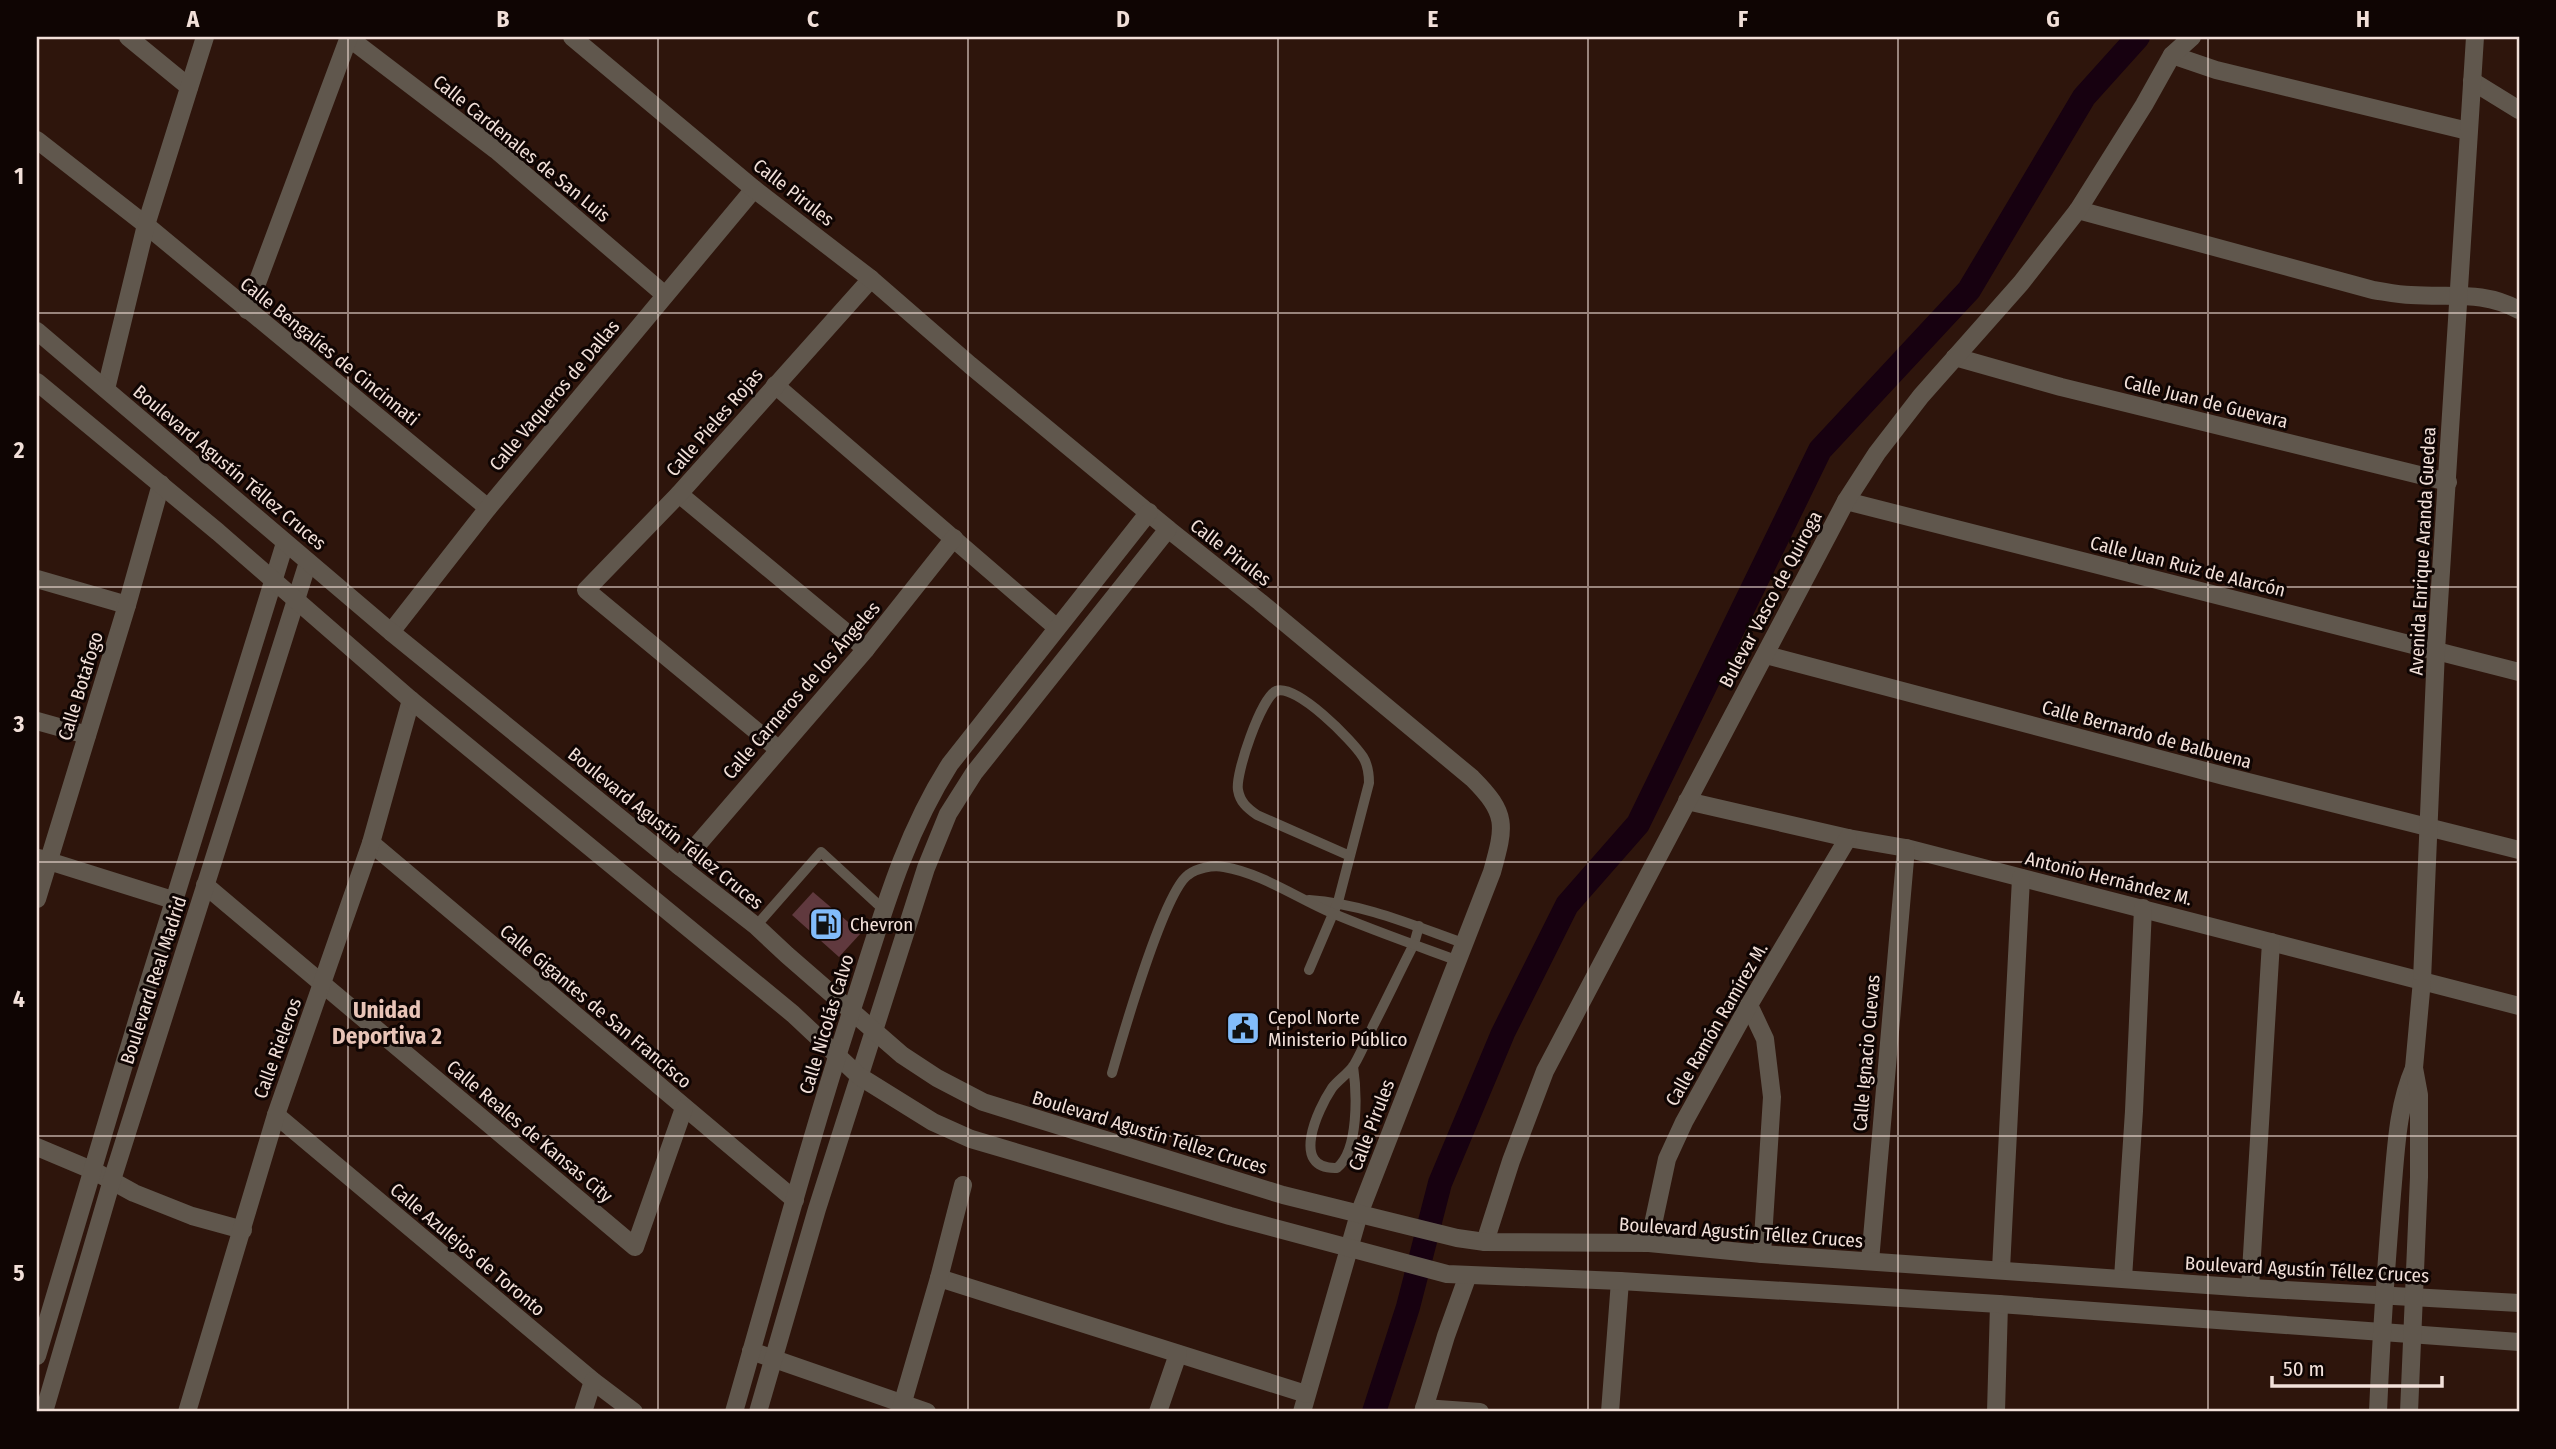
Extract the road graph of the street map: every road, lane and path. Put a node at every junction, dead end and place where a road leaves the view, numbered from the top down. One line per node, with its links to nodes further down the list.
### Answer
1 (128, 37): 9 (street)
2 (205, 37): 9 (street)
3 (349, 37): 17 (street, Calle Cardenales de San Luis); 19 (street)
4 (572, 37): 13 (street, Calle Pirules)
5 (2192, 37): 7 (street, Bulevar Vasco de Quiroga)
6 (2475, 37): 8 (street, Avenida Enrique Aranda Guedea)
7 (2172, 55): 11 (street); 14 (street, Bulevar Vasco de Quiroga)
8 (2472, 81): 10 (street); 11 (street, Avenida Enrique Aranda Guedea)
9 (189, 87): 15 (street)
10 (2519, 110)
11 (2468, 131): 18 (street, Avenida Enrique Aranda Guedea)
12 (37, 140): 15 (street, Calle Bengalíes de Cincinnati)
13 (754, 189): 16 (street, Calle Pirules); 17 (street, Calle Vaqueros de Dallas)
14 (2078, 210): 18 (street); 22 (street, Bulevar Vasco de Quiroga)
15 (146, 225): 19 (street, Calle Bengalíes de Cincinnati); 25 (street)
16 (871, 279): 24 (street, Calle Pieles Rojas); 31 (street, Calle Pirules)
17 (665, 295): 30 (street, Calle Vaqueros de Dallas)
18 (2458, 297): 20 (street); 26 (street, Avenida Enrique Aranda Guedea)
19 (247, 310): 30 (street, Calle Bengalíes de Cincinnati)
20 (2519, 310)
21 (37, 331): 25 (street, Boulevard Agustín Téllez Cruces)
22 (1955, 357): 26 (street, Calle Juan de Guevara); 29 (street, Bulevar Vasco de Quiroga)
23 (37, 382): 27 (street)
24 (775, 385): 28 (street, Calle Pieles Rojas); 33 (street)
25 (106, 389): 34 (street, Boulevard Agustín Téllez Cruces)
26 (2448, 482): 43 (street, Avenida Enrique Aranda Guedea)
27 (161, 484): 37 (street); 39 (street, Calle Botafogo)
28 (679, 494): 42 (street); 49 (street, Calle Pieles Rojas)
29 (1846, 501): 43 (street, Calle Juan Ruiz de Alarcón); 44 (street, Bulevar Vasco de Quiroga)
30 (488, 508): 41 (street, Calle Vaqueros de Dallas)
31 (1149, 512): 32 (street, Calle Pirules); 40 (street, Calle Nicolás Calvo)
32 (1168, 529): 71 (street, Calle Pirules); 80 (street)
33 (954, 538): 40 (street); 42 (street, Calle Carneros de los Ángeles)
34 (285, 543): 35 (street, Boulevard Agustín Téllez Cruces); 37 (street, Boulevard Real Madrid)
35 (308, 562): 38 (street, Boulevard Real Madrid); 41 (street, Boulevard Agustín Téllez Cruces)
36 (37, 579): 39 (street)
37 (273, 579): 38 (street); 63 (street, Boulevard Real Madrid)
38 (297, 600): 46 (street); 60 (street, Boulevard Real Madrid)
39 (127, 605): 48 (street, Calle Botafogo)
40 (1056, 627): 66 (street, Calle Nicolás Calvo)
41 (391, 632): 58 (street, Boulevard Agustín Téllez Cruces)
42 (866, 649): 49 (street, Calle Carneros de los Ángeles)
43 (2436, 650): 45 (street, Calle Juan Ruiz de Alarcón); 51 (street, Avenida Enrique Aranda Guedea)
44 (1766, 655): 50 (street, Bulevar Vasco de Quiroga); 51 (street, Calle Bernardo de Balbuena)
45 (2519, 672)
46 (411, 699): 53 (street, Calle Rieleros); 81 (street)
47 (37, 721): 48 (street)
48 (87, 735): 57 (street, Calle Botafogo)
49 (778, 749): 58 (street, Calle Carneros de los Ángeles)
50 (1687, 801): 52 (street, Antonio Hernández M.); 95 (street, Bulevar Vasco de Quiroga)
51 (2431, 826): 55 (street, Calle Bernardo de Balbuena); 75 (street, Avenida Enrique Aranda Guedea)
52 (1848, 838): 54 (street, Antonio Hernández M.); 77 (street, Calle Ramón Ramírez M.)
53 (371, 843): 76 (street, Calle Rieleros); 86 (street, Calle Gigantes de San Francisco)
54 (1906, 848): 59 (street, Antonio Hernández M.); 99 (street, Calle Ignacio Cuevas)
55 (2519, 850)
56 (1350, 856): 56 (lane); 64 (lane)
57 (42, 859): 61 (street, Calle Botafogo); 63 (street)
58 (679, 866): 68 (street, Boulevard Agustín Téllez Cruces)
59 (2021, 878): 65 (street, Antonio Hernández M.); 100 (street)
60 (205, 885): 76 (street, Calle Reales de Kansas City); 90 (street, Boulevard Real Madrid)
61 (37, 898)
62 (1303, 899): 64 (lane); 67 (lane); 84 (lane)
63 (176, 901): 89 (street, Boulevard Real Madrid)
64 (1338, 902): 67 (lane); 69 (lane)
65 (2143, 908): 70 (street, Antonio Hernández M.); 103 (street)
66 (884, 910): 68 (lane); 79 (street, Calle Nicolás Calvo)
67 (1334, 914): 72 (lane); 74 (lane)
68 (756, 926): 79 (street, Boulevard Agustín Téllez Cruces)
69 (1419, 926): 71 (lane); 72 (lane)
70 (2271, 942): 75 (street, Antonio Hernández M.); 105 (street)
71 (1463, 943): 73 (street, Calle Pirules)
72 (1414, 944): 73 (lane); 82 (lane)
73 (1456, 960): 93 (street, Calle Pirules)
74 (1309, 970)
75 (2422, 980): 78 (street, Antonio Hernández M.); 83 (street, Avenida Enrique Aranda Guedea)
76 (323, 984): 86 (street, Calle Reales de Kansas City); 87 (street, Calle Rieleros)
77 (1749, 1005): 96 (street, Calle Ramón Ramírez M.); 98 (street)
78 (2519, 1006)
79 (851, 1012): 80 (street, Boulevard Agustín Téllez Cruces); 81 (street, Calle Nicolás Calvo)
80 (874, 1031): 85 (street); 93 (street, Boulevard Agustín Téllez Cruces)
81 (837, 1056): 85 (street); 92 (street, Calle Nicolás Calvo)
82 (1353, 1066): 82 (lane)
83 (2414, 1068): 106 (street, Avenida Enrique Aranda Guedea); 107 (street, Avenida Enrique Aranda Guedea)
84 (1112, 1073)
85 (859, 1076): 97 (street); 116 (street)
86 (684, 1108): 92 (street, Calle Gigantes de San Francisco)
87 (276, 1115): 94 (street, Calle Rieleros); 117 (street, Calle Azulejos de Toronto)
88 (37, 1147): 89 (street)
89 (94, 1171): 90 (street); 115 (street, Boulevard Real Madrid)
90 (112, 1181): 94 (street); 121 (street, Boulevard Real Madrid)
91 (963, 1185): 102 (street)
92 (794, 1200): 113 (street, Calle Nicolás Calvo)
93 (1359, 1214): 95 (street, Boulevard Agustín Téllez Cruces); 97 (street, Calle Pirules)
94 (243, 1230): 122 (street, Calle Rieleros)
95 (1485, 1242): 96 (street, Boulevard Agustín Téllez Cruces)
96 (1649, 1243): 98 (street, Boulevard Agustín Téllez Cruces)
97 (1349, 1248): 101 (street); 118 (street, Calle Pirules)
98 (1762, 1254): 99 (street, Boulevard Agustín Téllez Cruces)
99 (1870, 1261): 100 (street, Boulevard Agustín Téllez Cruces)
100 (2001, 1269): 103 (street, Boulevard Agustín Téllez Cruces)
101 (1468, 1275): 104 (street); 120 (street)
102 (939, 1278): 114 (street); 119 (street)
103 (2123, 1278): 105 (street, Boulevard Agustín Téllez Cruces)
104 (1620, 1281): 109 (street); 131 (street)
105 (2250, 1288): 106 (street, Boulevard Agustín Téllez Cruces)
106 (2383, 1295): 107 (street, Boulevard Agustín Téllez Cruces); 110 (street, Avenida Enrique Aranda Guedea)
107 (2414, 1296): 108 (street, Boulevard Agustín Téllez Cruces); 111 (street, Avenida Enrique Aranda Guedea)
108 (2519, 1303)
109 (1998, 1304): 110 (street); 132 (street)
110 (2381, 1333): 111 (street); 133 (street, Avenida Enrique Aranda Guedea)
111 (2412, 1336): 112 (street); 134 (street, Avenida Enrique Aranda Guedea)
112 (2519, 1342)
113 (751, 1351): 116 (street); 125 (street, Calle Nicolás Calvo)
114 (1178, 1353): 118 (street); 128 (street)
115 (37, 1356)
116 (774, 1360): 119 (street); 126 (street)
117 (593, 1381): 123 (street); 124 (street, Calle Azulejos de Toronto)
118 (1306, 1394): 129 (street, Calle Pirules)
119 (901, 1408): 127 (street)
120 (1424, 1410): 130 (street)
121 (44, 1412)
122 (187, 1412)
123 (583, 1412)
124 (634, 1412)
125 (734, 1412)
126 (758, 1412)
127 (927, 1412)
128 (1158, 1412)
129 (1302, 1412)
130 (1480, 1412)
131 (1611, 1412)
132 (1996, 1412)
133 (2378, 1412)
134 (2409, 1412)

